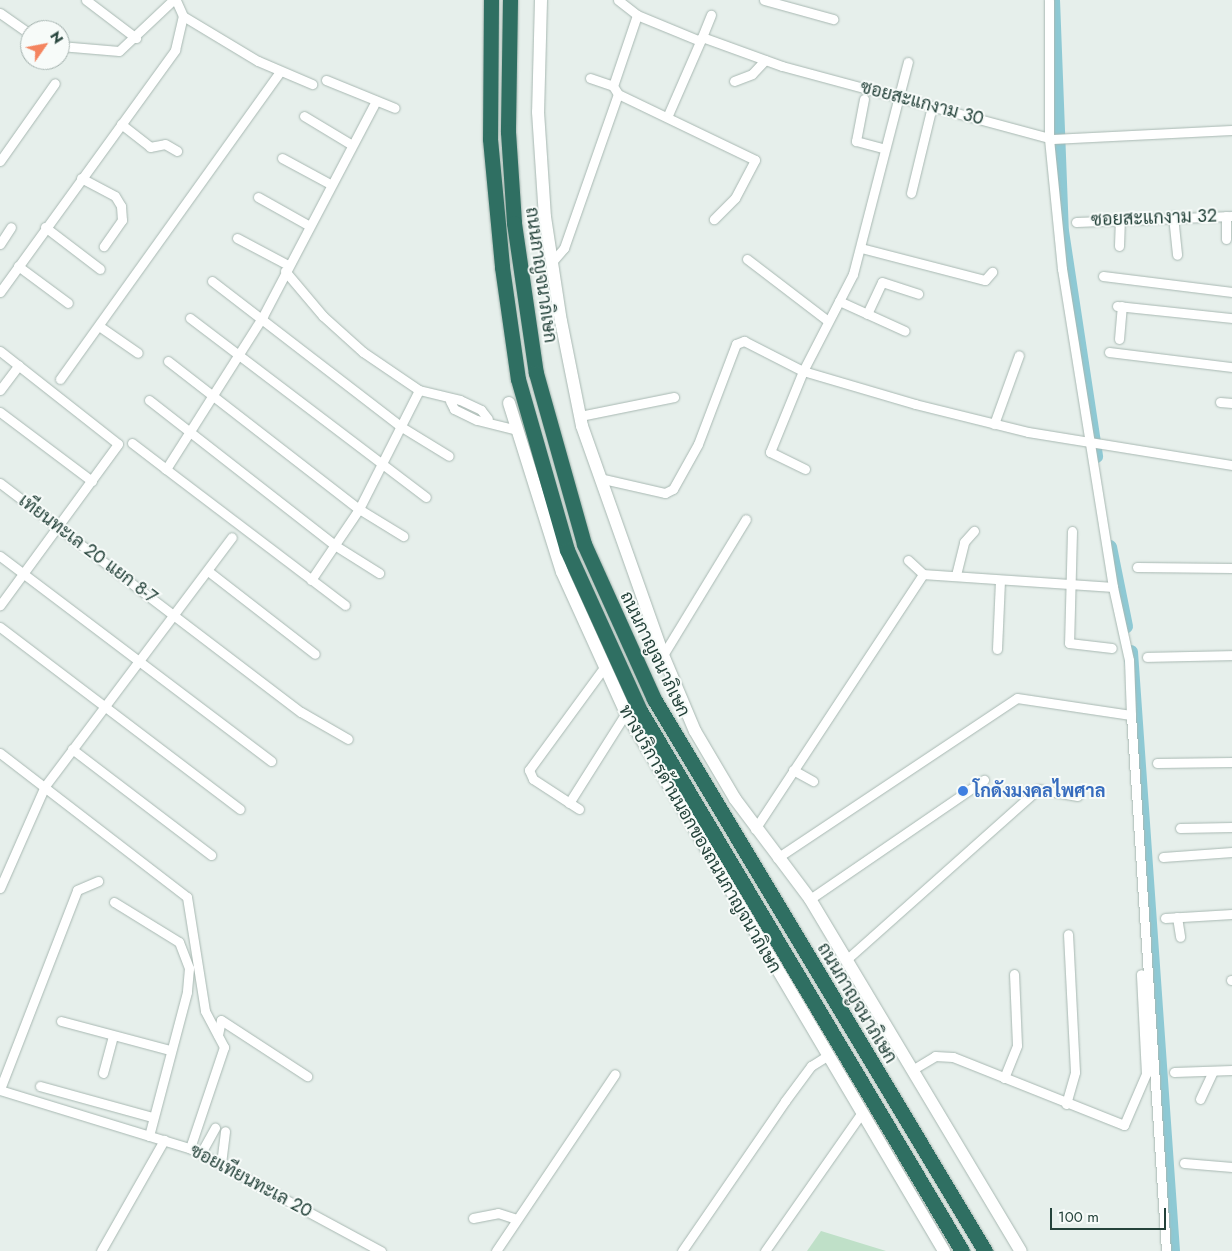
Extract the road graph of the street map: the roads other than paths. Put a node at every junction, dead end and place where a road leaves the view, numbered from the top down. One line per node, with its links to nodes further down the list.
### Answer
1 (86, 0): 16 (street)
2 (175, 0): 13 (street); 16 (street)
3 (491, 0): 227 (highway, ถนนกาญจนาภิเษก)
4 (510, 0): 18 (highway, ถนนกาญจนาภิเษก)
5 (514, 0): 18 (highway)
6 (541, 0): 65 (main road)
7 (618, 0): 11 (street, ซอยสะแกงาม 30)
8 (764, 0): 14 (street)
9 (1049, 0): 39 (street)
10 (0, 13): 15 (street)
11 (637, 15): 17 (street, ซอยสะแกงาม 30); 28 (street)
12 (711, 15): 17 (street)
13 (183, 16): 22 (street); 37 (street)
14 (833, 19)
15 (20, 27)
16 (136, 38): 19 (street)
17 (701, 39): 20 (street, ซอยสะแกงาม 30); 35 (street)
18 (508, 41): 228 (highway, ถนนกาญจนาภิเษก)
19 (70, 47)
20 (765, 60): 25 (street); 30 (street, ซอยสะแกงาม 30)
21 (908, 62): 30 (street)
22 (280, 72): 27 (street); 82 (street)
23 (590, 78): 28 (street)
24 (326, 80): 32 (street)
25 (734, 81)
26 (55, 83): 44 (street)
27 (312, 84)
28 (612, 86): 29 (street)
29 (618, 94): 35 (street); 65 (street)
30 (898, 96): 33 (street, ซอยสะแกงาม 30); 41 (street)
31 (864, 99): 41 (street)
32 (376, 101): 34 (street); 40 (street)
33 (932, 106): 39 (street, ซอยสะแกงาม 30); 47 (street)
34 (395, 108)
35 (668, 115): 51 (street)
36 (304, 116): 40 (street)
37 (121, 124): 42 (street); 45 (street)
38 (1232, 130): 39 (street, ซอยสะแกงาม 30)
39 (1051, 139): 109 (street)
40 (352, 145): 46 (street)
41 (885, 149): 62 (street)
42 (177, 151)
43 (282, 158): 46 (street)
44 (0, 161)
45 (81, 178): 56 (street); 60 (street)
46 (330, 184): 54 (street)
47 (911, 193)
48 (258, 197): 54 (street)
49 (1173, 216): 50 (street, ซอยสะแกงาม 32); 52 (street, ซอยสะแกงาม 32); 63 (street)
50 (1229, 216): 58 (street)
51 (714, 219)
52 (1120, 219): 53 (street, ซอยสะแกงาม 32); 61 (street)
53 (1076, 222)
54 (308, 225): 67 (street)
55 (11, 227): 59 (street)
56 (45, 227): 66 (street); 68 (street)
57 (237, 238): 67 (street)
58 (1226, 239)
59 (0, 244)
60 (104, 246)
61 (1119, 246)
62 (861, 248): 69 (street); 75 (street)
63 (1177, 255)
64 (746, 259): 81 (street)
65 (551, 263): 104 (main road)
66 (18, 266): 72 (street); 76 (street)
67 (286, 268): 78 (street); 96 (street)
68 (100, 269)
69 (992, 272)
70 (1103, 276): 73 (street)
71 (212, 281): 78 (street)
72 (0, 292)
73 (1232, 292)
74 (918, 294): 77 (street)
75 (839, 301): 77 (street); 81 (street)
76 (68, 302)
77 (867, 314): 83 (street)
78 (263, 316): 89 (street); 106 (street)
79 (190, 318): 89 (street)
80 (1232, 318): 84 (street)
81 (828, 321): 93 (street)
82 (99, 326): 87 (street); 94 (street)
83 (905, 331)
84 (1119, 339)
85 (0, 350): 91 (street)
86 (1109, 352): 92 (street)
87 (138, 353)
88 (1019, 354): 105 (street)
89 (238, 358): 97 (street); 115 (street)
90 (168, 361): 97 (street)
91 (19, 365): 95 (street); 119 (street)
92 (1232, 367)
93 (803, 371): 105 (street); 112 (street); 118 (street)
94 (60, 379)
95 (0, 390)
96 (419, 390): 106 (street); 107 (street)
97 (215, 396): 108 (street); 122 (street)
98 (674, 397): 104 (street)
99 (149, 400): 108 (street)
100 (1220, 402): 102 (street)
101 (509, 403): 107 (main road, ทางบริการด้านนอกของถนนกาญจนาภิเษก)
102 (1232, 403)
103 (0, 412): 119 (street)
104 (580, 416): 118 (main road)
105 (994, 424): 109 (street)
106 (400, 426): 113 (street); 115 (street)
107 (517, 430): 154 (main road, ทางบริการด้านนอกของถนนกาญจนาภิเษก)
108 (192, 433): 116 (street); 129 (street)
109 (1088, 441): 114 (street); 142 (street)
110 (132, 443): 116 (street)
111 (760, 448): 112 (street)
112 (770, 452): 117 (street)
113 (450, 456)
114 (1232, 465)
115 (381, 467): 121 (street); 122 (street)
116 (166, 469): 139 (street)
117 (805, 469)
118 (599, 478): 150 (main road)
119 (92, 481): 124 (street)
120 (0, 483): 124 (street, เทียนทะเล 20 แยก 8-7)
121 (426, 497)
122 (359, 509): 127 (street); 129 (street)
123 (746, 519): 150 (street)
124 (56, 526): 136 (street); 145 (street, เทียนทะเล 20 แยก 8-7)
125 (974, 531): 138 (street)
126 (1072, 531): 141 (street)
127 (403, 536)
128 (232, 537): 134 (street)
129 (336, 546): 135 (street); 139 (street)
130 (0, 556): 136 (street)
131 (908, 560): 137 (street)
132 (1137, 567): 133 (street)
133 (1232, 568)
134 (208, 571): 145 (street); 149 (street)
135 (379, 573)
136 (23, 574): 143 (street); 153 (street)
137 (923, 574): 138 (street); 164 (street)
138 (956, 575): 140 (street)
139 (311, 580): 144 (street)
140 (1000, 580): 141 (street); 147 (street)
141 (1071, 587): 142 (street); 148 (street)
142 (1113, 587): 157 (street)
143 (0, 605)
144 (345, 605)
145 (176, 615): 153 (street); 158 (street, เทียนทะเล 20 แยก 8-7)
146 (0, 626): 155 (street)
147 (997, 648)
148 (1112, 648)
149 (316, 654)
150 (663, 655): 174 (main road)
151 (1232, 655): 152 (street)
152 (1146, 657)
153 (140, 663): 155 (street); 161 (street)
154 (603, 669): 156 (main road, ทางบริการด้านนอกของถนนกาญจนาภิเษก); 169 (street)
155 (106, 708): 159 (street); 170 (street)
156 (626, 713): 169 (street); 195 (main road, ทางบริการด้านนอกของถนนกาญจนาภิเษก)
157 (1132, 715): 178 (street); 230 (street)
158 (348, 739)
159 (72, 749): 167 (street); 176 (street)
160 (0, 753): 167 (street)
161 (271, 761)
162 (1232, 762): 163 (street)
163 (1157, 763)
164 (793, 770): 166 (street); 174 (street)
165 (984, 780): 181 (street)
166 (813, 781)
167 (45, 786): 180 (street); 192 (street)
168 (1078, 796): 188 (street)
169 (569, 803): 171 (street)
170 (240, 809)
171 (580, 809)
172 (1232, 827): 173 (street)
173 (1180, 828)
174 (755, 829): 178 (main road)
175 (1232, 852): 177 (street)
176 (211, 855)
177 (1164, 857)
178 (777, 858): 181 (main road)
179 (98, 881): 205 (street)
180 (0, 888)
181 (810, 899): 188 (main road)
182 (114, 902): 194 (street)
183 (1232, 914): 184 (street)
184 (1177, 917): 185 (street); 187 (street)
185 (1165, 918)
186 (1068, 934): 207 (street)
187 (1180, 936)
188 (846, 960): 196 (main road)
189 (1014, 974): 203 (street)
190 (1141, 974): 207 (street)
191 (61, 1020): 193 (street)
192 (218, 1035): 202 (street); 214 (street)
193 (113, 1036): 194 (street); 200 (street)
194 (170, 1050): 209 (street)
195 (827, 1056): 208 (main road, ทางบริการด้านนอกของถนนกาญจนาภิเษก); 224 (street)
196 (912, 1070): 203 (street); 229 (main road)
197 (1232, 1070): 198 (street)
198 (1213, 1071): 199 (street); 206 (street)
199 (1174, 1072)
200 (103, 1074)
201 (615, 1074): 220 (street)
202 (307, 1076)
203 (1004, 1078): 207 (street)
204 (40, 1086): 209 (street)
205 (0, 1089): 212 (street, ซอยเทียนทะเล 20)
206 (1200, 1099)
207 (1066, 1104)
208 (861, 1114): 225 (street); 226 (main road, ทางบริการด้านนอกของถนนกาญจนาภิเษก)
209 (152, 1117): 212 (street)
210 (215, 1128): 215 (street)
211 (225, 1131): 217 (street)
212 (149, 1136): 213 (street, ซอยเทียนทะเล 20)
213 (164, 1140): 214 (street, ซอยเทียนทะเล 20); 221 (street)
214 (190, 1148): 215 (street, ซอยเทียนทะเล 20)
215 (201, 1153): 217 (street, ซอยเทียนทะเล 20)
216 (1184, 1163): 218 (street)
217 (221, 1164): 222 (street, ซอยเทียนทะเล 20)
218 (1232, 1167)
219 (474, 1218): 220 (street)
220 (516, 1219): 223 (street)
221 (101, 1251)
222 (382, 1251)
223 (496, 1251)
224 (682, 1251)
225 (765, 1251)
226 (944, 1251)
227 (962, 1251)
228 (984, 1251)
229 (1021, 1251)
230 (1166, 1251)

